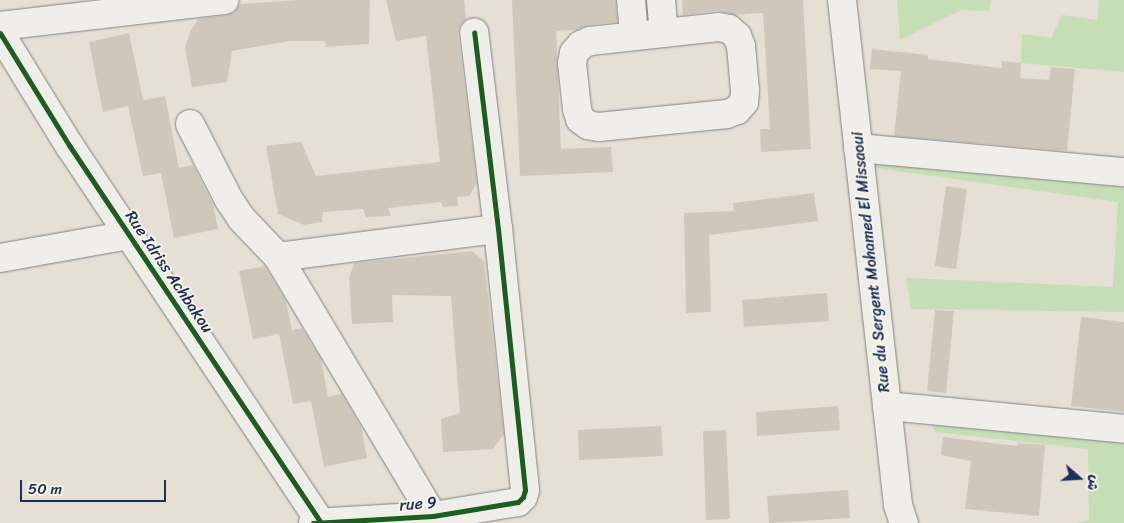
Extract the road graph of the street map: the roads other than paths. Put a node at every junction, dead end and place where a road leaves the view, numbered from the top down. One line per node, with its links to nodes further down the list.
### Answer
1 (225, 0): 5 (street)
2 (631, 0): 9 (street)
3 (661, 0): 8 (street)
4 (842, 0): 11 (street, Rue du Sergent Mohamed El Missaoui)
5 (0, 26)
6 (474, 32): 13 (street)
7 (0, 33): 14 (street, Rue Idriss Achbakou)
8 (664, 33): 9 (street); 9 (street)
9 (634, 36)
10 (190, 124): 15 (street)
11 (858, 148): 12 (street); 17 (street, Rue du Sergent Mohamed El Missaoui)
12 (1124, 172)
13 (498, 229): 15 (street); 19 (street, rue 9)
14 (128, 235): 16 (street); 20 (street, Rue Idriss Achbakou)
15 (278, 257): 19 (street)
16 (0, 258)
17 (887, 406): 18 (street); 21 (street, Rue du Sergent Mohamed El Missaoui)
18 (1124, 429)
19 (433, 516): 20 (street, rue 9)
20 (318, 523)
21 (904, 523)

